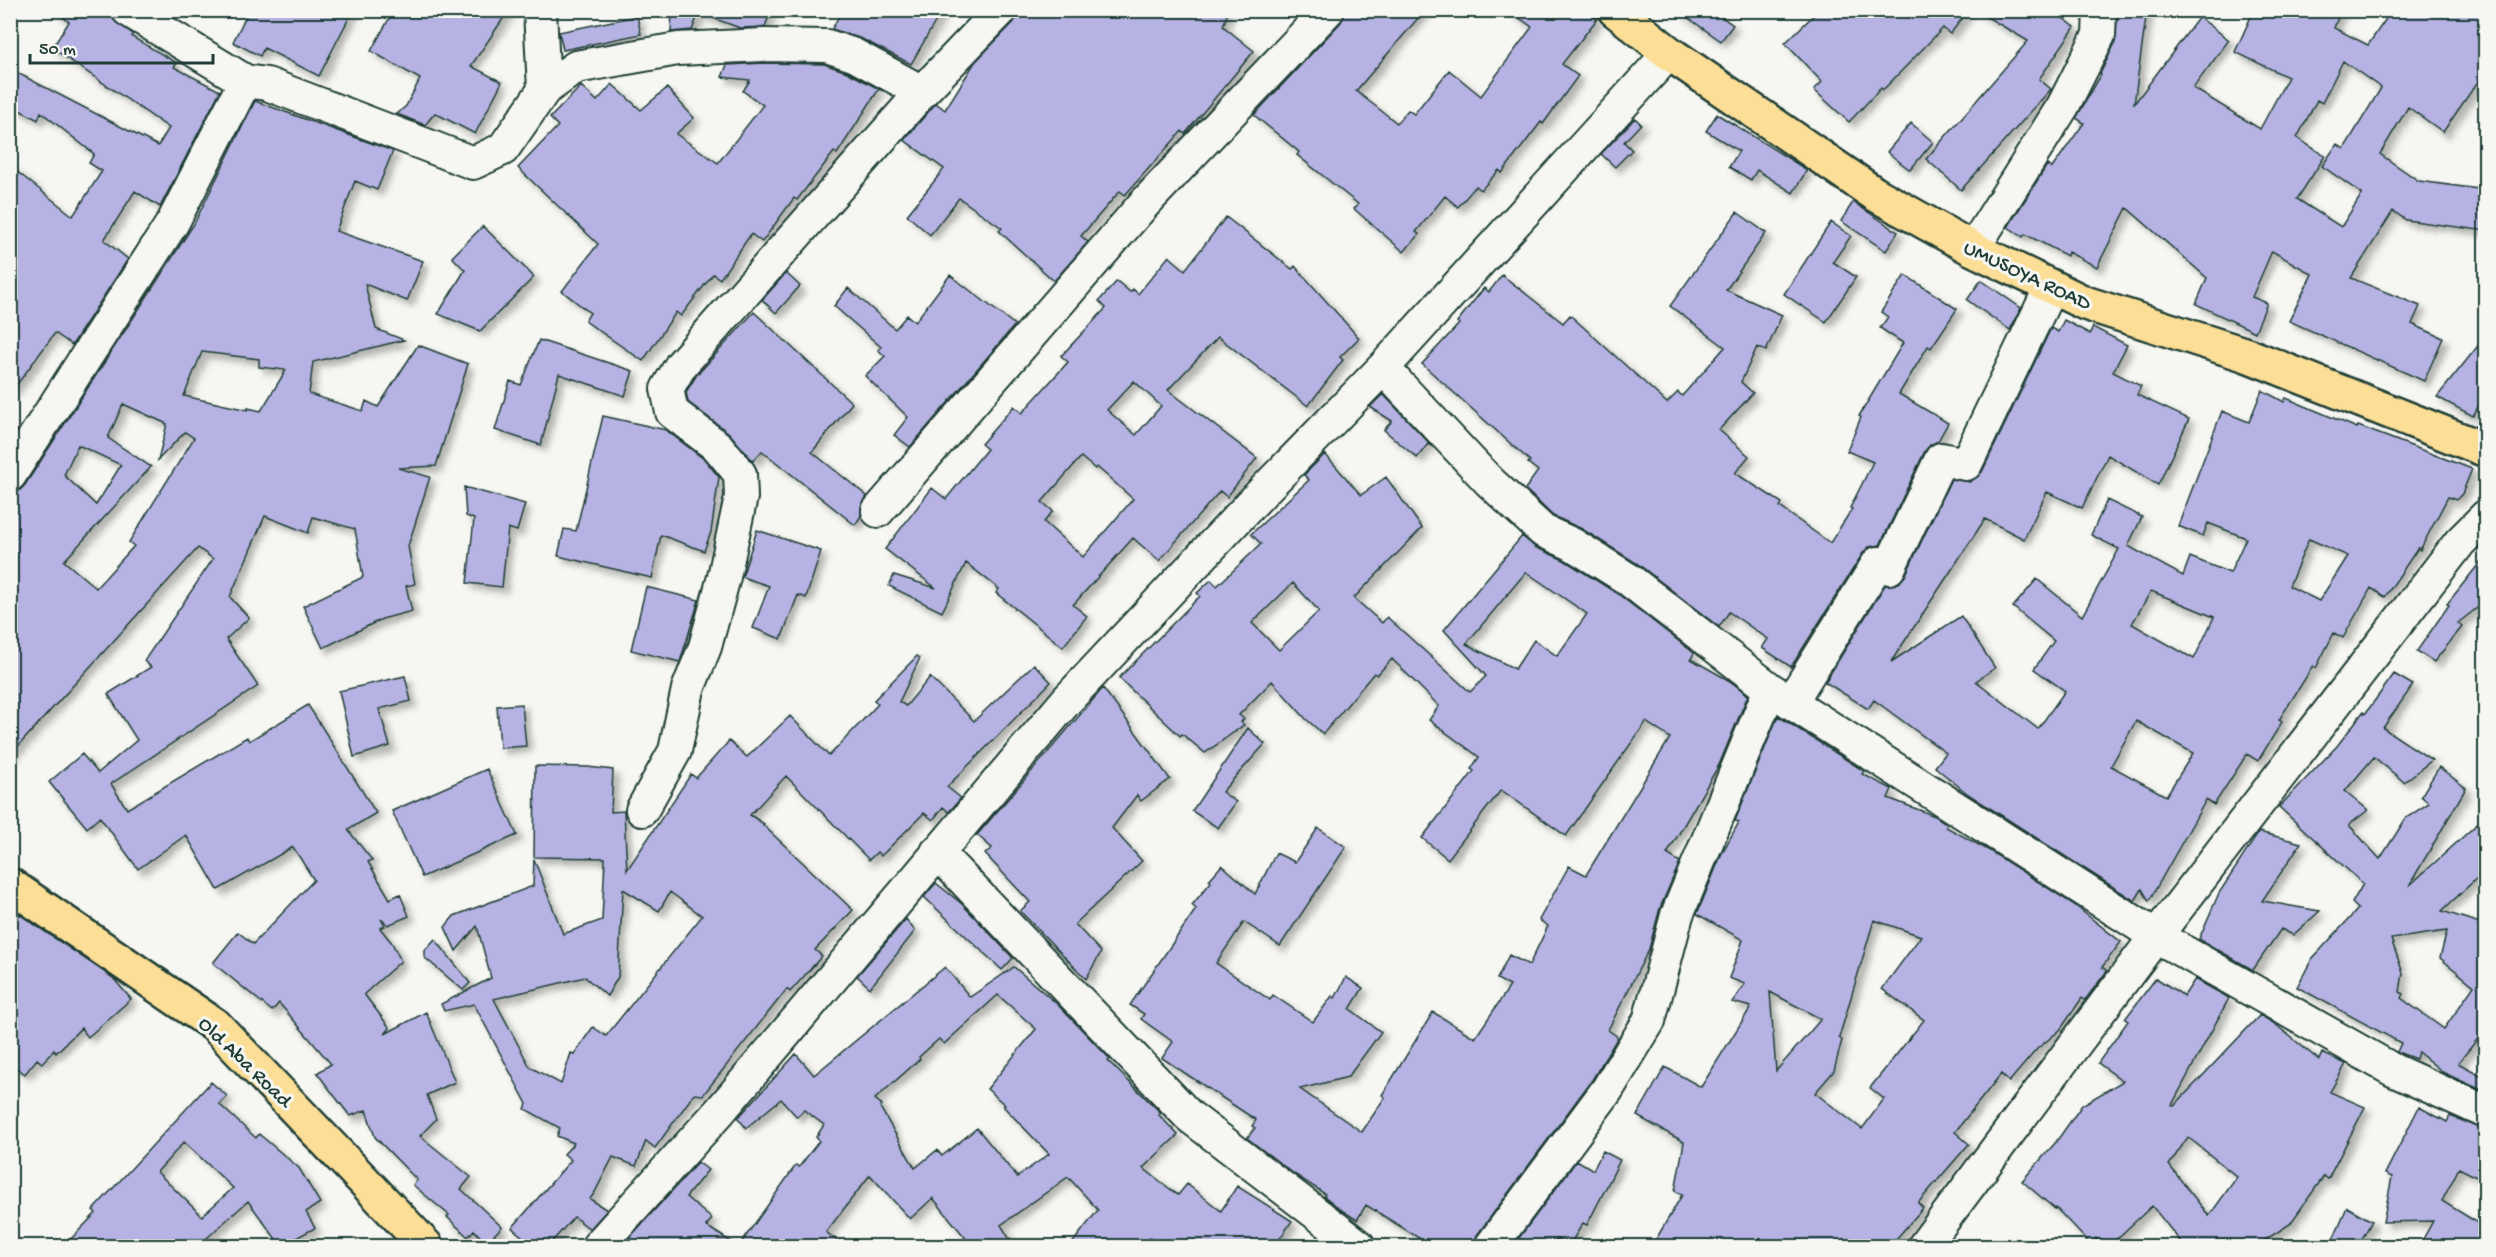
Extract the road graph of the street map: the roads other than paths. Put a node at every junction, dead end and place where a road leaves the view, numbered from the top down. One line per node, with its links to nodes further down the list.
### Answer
1 (128, 10): 8 (street)
2 (540, 10): 9 (street)
3 (1001, 10): 10 (street)
4 (1328, 10): 16 (street)
5 (1615, 10): 7 (main road, UMUSOYA ROAD)
6 (2100, 10): 11 (street)
7 (1669, 53): 11 (main road, UMUSOYA ROAD); 13 (street)
8 (245, 81): 9 (street); 15 (street)
9 (544, 90): 10 (street)
10 (922, 92): 19 (street)
11 (1973, 249): 12 (main road, UMUSOYA ROAD)
12 (2051, 287): 14 (main road, UMUSOYA ROAD); 18 (street)
13 (1383, 368): 18 (street); 20 (street)
14 (2486, 450)
15 (10, 475)
16 (878, 511)
17 (2486, 516): 22 (street)
18 (1781, 696): 22 (street); 27 (street)
19 (642, 810)
20 (937, 852): 25 (street); 26 (street)
21 (10, 885): 24 (main road, Old Aba Road)
22 (2156, 936): 23 (street); 28 (street)
23 (2486, 1112)
24 (426, 1246)
25 (598, 1246)
26 (1359, 1246)
27 (1491, 1246)
28 (1924, 1246)

